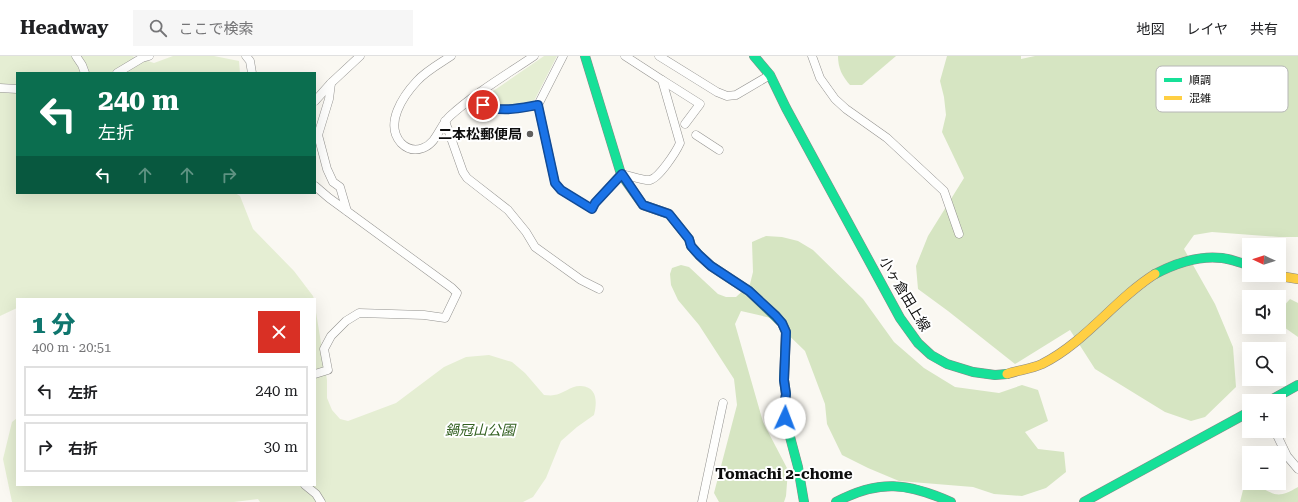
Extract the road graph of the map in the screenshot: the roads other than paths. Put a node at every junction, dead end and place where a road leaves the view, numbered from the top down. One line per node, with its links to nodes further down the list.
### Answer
1 (76, 56): 13 (street)
2 (149, 56): 14 (street)
3 (246, 56): 15 (street)
4 (360, 56): 18 (street)
5 (451, 56): 24 (street)
6 (534, 56): 24 (street)
7 (563, 56): 23 (street)
8 (585, 56): 28 (street)
9 (625, 56): 17 (street)
10 (659, 56): 16 (street)
11 (754, 56): 16 (street, 小ヶ倉田上線)
12 (812, 56): 31 (street)
13 (85, 72)
14 (119, 72)
15 (252, 72)
16 (770, 75): 32 (street, 小ヶ倉田上線)
17 (662, 80): 25 (street); 28 (street)
18 (331, 83): 21 (street); 30 (street)
19 (0, 88): 20 (street)
20 (16, 89)
21 (316, 100)
22 (483, 105): 23 (street)
23 (538, 105): 28 (street)
24 (445, 121): 35 (street)
25 (685, 124)
26 (696, 135): 27 (street)
27 (719, 150)
28 (622, 174): 46 (street)
29 (316, 187): 30 (street)
30 (347, 211): 36 (street)
31 (959, 234)
32 (1242, 264)
33 (1286, 277): 34 (street)
34 (1298, 279)
35 (599, 289)
36 (316, 374)
37 (1298, 385): 38 (street)
38 (1282, 394)
39 (723, 403): 45 (street)
40 (1242, 416): 49 (street)
41 (1279, 438): 42 (street)
42 (1298, 469)
43 (305, 486): 44 (street)
44 (321, 502)
45 (702, 502)
46 (804, 502)
47 (836, 502): 48 (street)
48 (951, 502)
49 (1084, 502)

